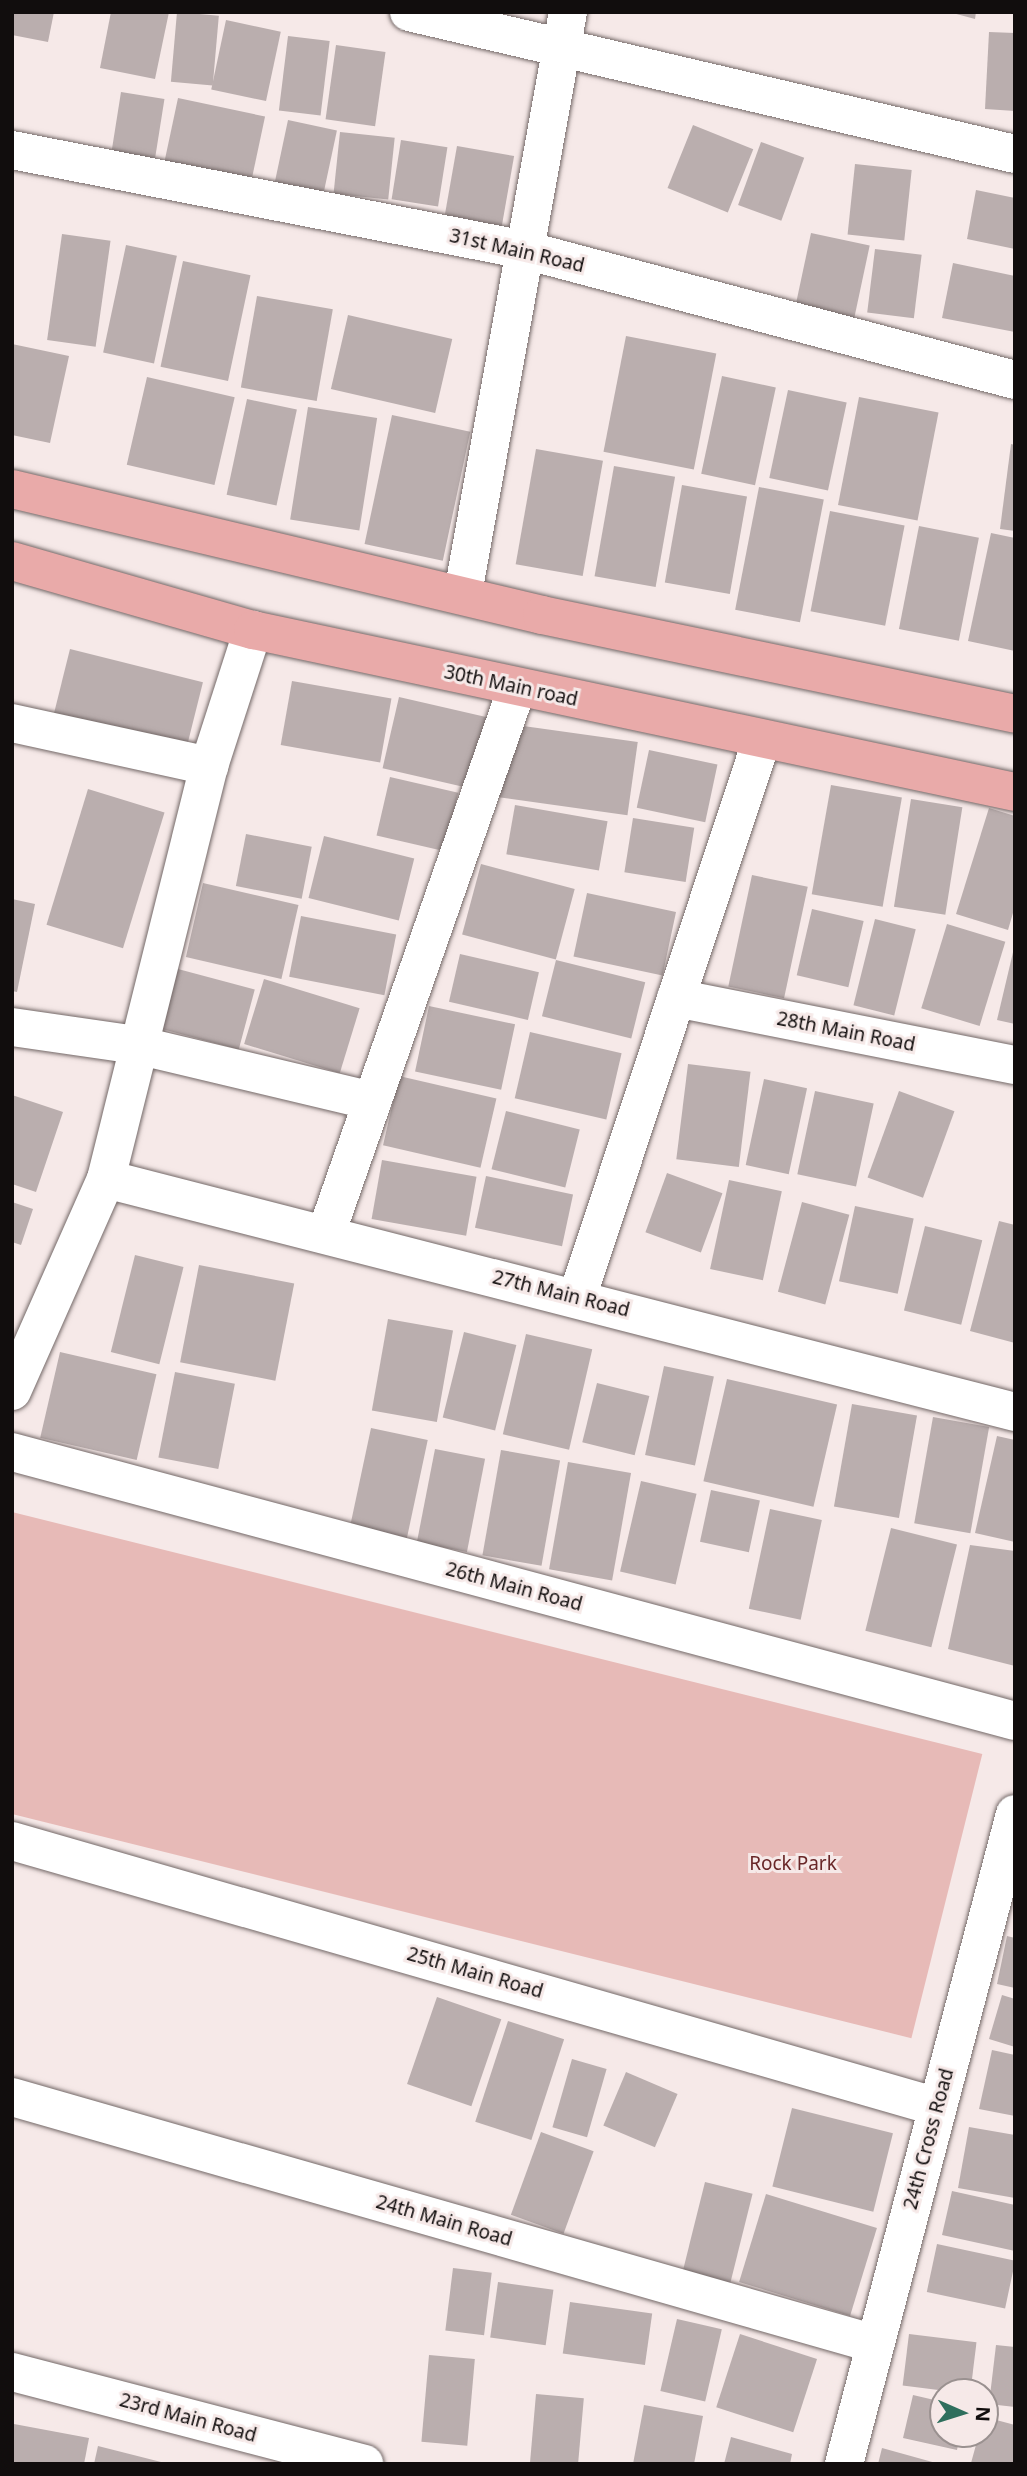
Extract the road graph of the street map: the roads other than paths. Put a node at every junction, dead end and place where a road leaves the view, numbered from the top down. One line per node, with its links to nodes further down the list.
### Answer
1 (409, 12): 2 (street)
2 (564, 29): 4 (street); 5 (street)
3 (12, 150): 5 (street, 31st Main Road)
4 (1015, 154)
5 (525, 250): 6 (street, 31st Main Road); 9 (street)
6 (1015, 380)
7 (12, 489): 9 (main road)
8 (12, 561): 10 (main road, 30th Main road)
9 (463, 593): 12 (main road)
10 (253, 630): 11 (main road, 30th Main road); 15 (street)
11 (517, 688): 14 (main road, 30th Main road); 21 (street)
12 (1015, 714)
13 (12, 723): 15 (street)
14 (762, 739): 16 (main road, 30th Main road); 17 (street)
15 (209, 766): 19 (street)
16 (1015, 792)
17 (676, 998): 20 (street, 28th Main Road); 24 (street)
18 (12, 1027): 19 (street)
19 (136, 1045): 21 (street); 22 (street)
20 (1015, 1065)
21 (372, 1101): 23 (street)
22 (106, 1179): 23 (street, 27th Main Road); 25 (street)
23 (326, 1234): 24 (street, 27th Main Road)
24 (576, 1298): 26 (street, 27th Main Road)
25 (12, 1391)
26 (1015, 1412)
27 (12, 1452): 28 (street, 26th Main Road)
28 (1015, 1721)
29 (1015, 1814): 32 (street, 24th Cross Road)
30 (12, 1841): 32 (street, 25th Main Road)
31 (12, 2097): 33 (street, 24th Main Road)
32 (937, 2106): 33 (street, 24th Cross Road)
33 (875, 2344): 36 (street, 24th Cross Road)
34 (12, 2372): 35 (street, 23rd Main Road)
35 (364, 2464)
36 (844, 2464)

